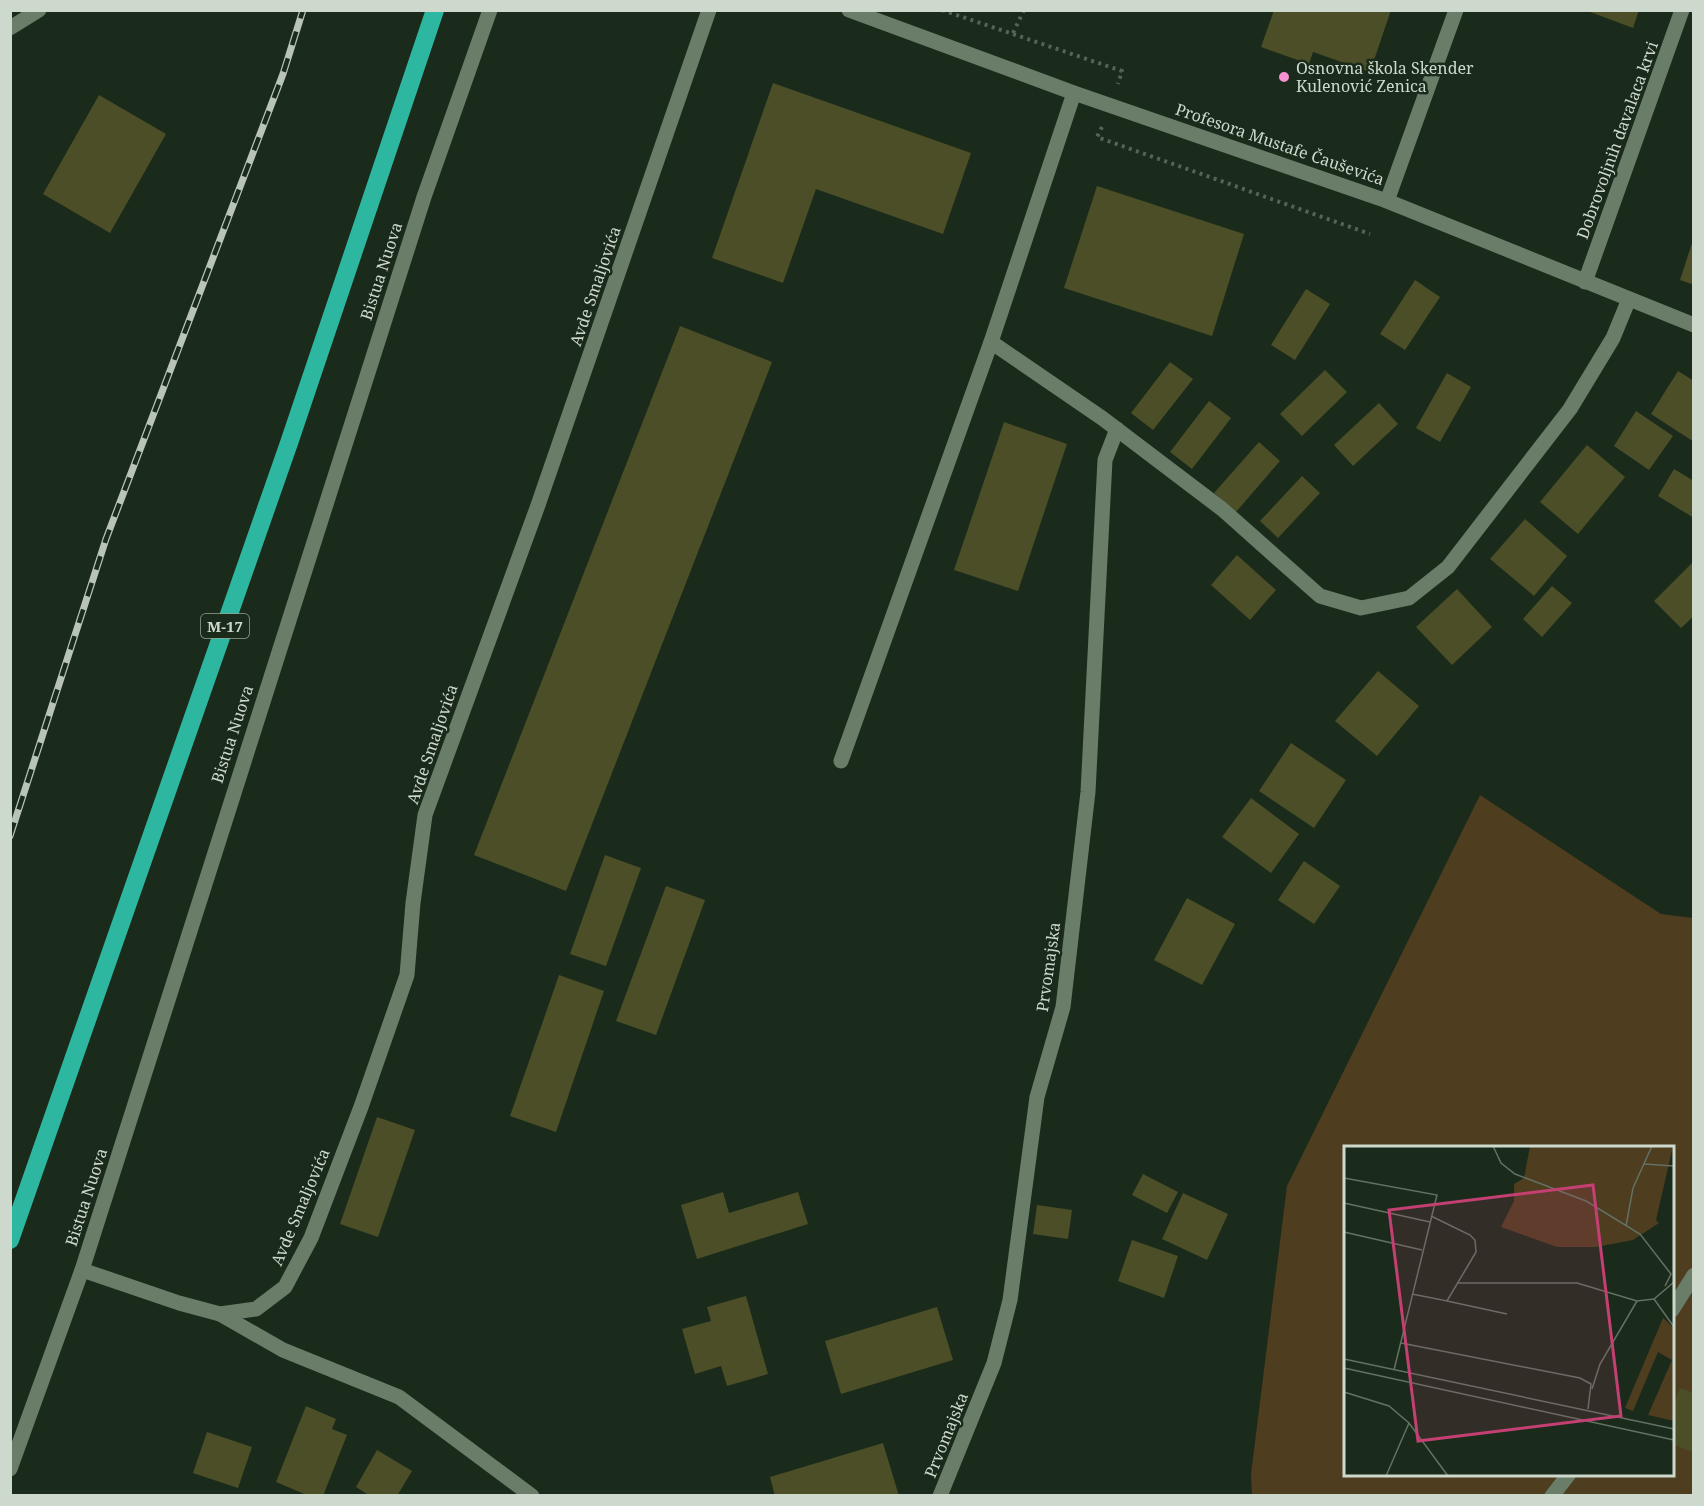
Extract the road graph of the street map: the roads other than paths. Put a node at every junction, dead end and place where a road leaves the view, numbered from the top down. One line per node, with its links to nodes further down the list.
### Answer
1 (39, 10): 8 (street)
2 (435, 10): 17 (highway, M-17)
3 (490, 10): 18 (street, Bistua Nuova)
4 (709, 10): 21 (street, Avde Smaljovića)
5 (849, 10): 9 (street, Profesora Mustafe Čauševića)
6 (1456, 10): 10 (street)
7 (1682, 10): 11 (street, Dobrovoljnih davalaca krvi)
8 (10, 28)
9 (1074, 93): 10 (street, Profesora Mustafe Čauševića); 14 (street)
10 (1387, 201): 11 (street, Profesora Mustafe Čauševića)
11 (1585, 282): 12 (street, Profesora Mustafe Čauševića)
12 (1629, 299): 13 (street, Profesora Mustafe Čauševića); 15 (street)
13 (1694, 326)
14 (991, 342): 15 (street); 16 (street)
15 (1117, 429): 25 (street, Prvomajska)
16 (841, 761)
17 (10, 1240)
18 (81, 1270): 21 (street, Avde Smaljovića); 22 (street, Bistua Nuova)
19 (1694, 1275): 20 (street)
20 (1674, 1307)
21 (220, 1314): 24 (street)
22 (10, 1469)
23 (1567, 1476): 26 (street)
24 (532, 1496)
25 (940, 1496)
26 (1552, 1496)

